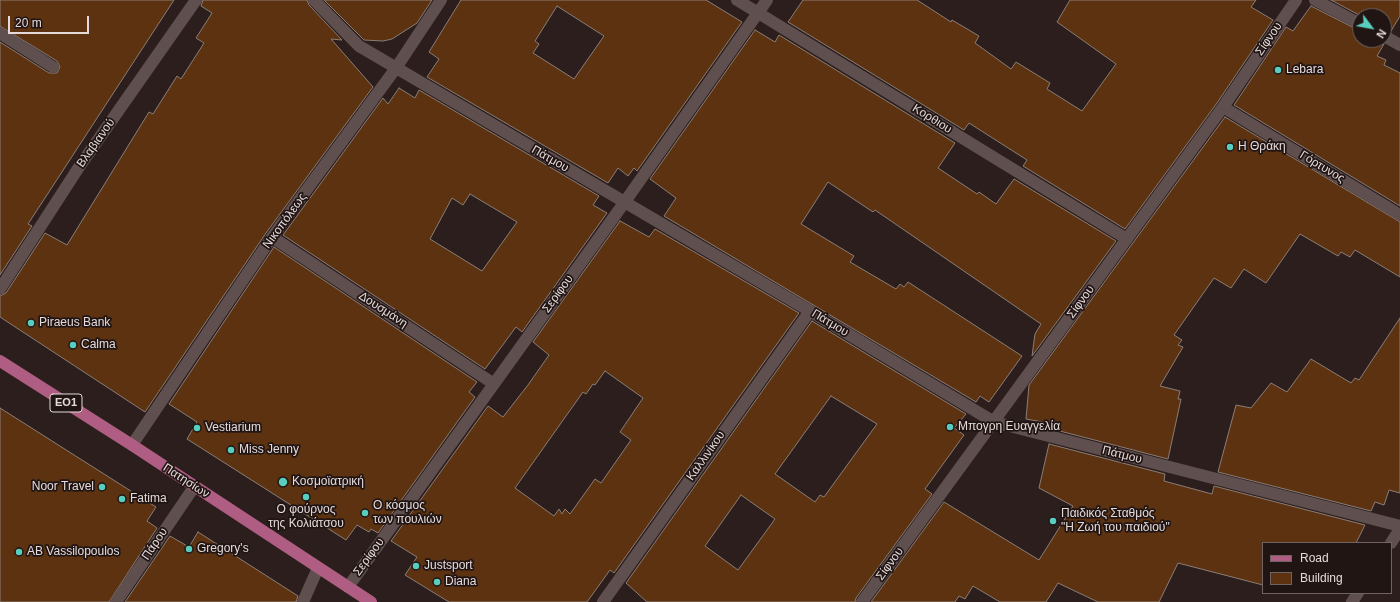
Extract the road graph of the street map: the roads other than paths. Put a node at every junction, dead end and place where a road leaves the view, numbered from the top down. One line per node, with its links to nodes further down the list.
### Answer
1 (196, 0): 18 (street, Βλαβιανού)
2 (314, 0): 12 (street, Πάτμου)
3 (441, 0): 12 (street, Νικοπόλεως)
4 (737, 0): 8 (street, Κορθιου)
5 (767, 0): 8 (street, Σερίφου)
6 (1296, 0): 13 (street, Σίφνου)
7 (1315, 0): 9 (street)
8 (758, 12): 14 (street, Σερίφου); 17 (street, Κορθιου)
9 (1352, 20)
10 (0, 34): 11 (street)
11 (53, 67)
12 (396, 68): 14 (street, Πάτμου); 16 (street, Νικοπόλεως)
13 (1223, 107): 15 (street, Γόρτυνος); 17 (street, Σίφνου)
14 (624, 202): 19 (street, Πάτμου); 21 (street, Σερίφου)
15 (1400, 215)
16 (272, 237): 21 (street, Δουσμάνη); 23 (street, Νικοπόλεως)
17 (1127, 239): 22 (street, Σίφνου)
18 (0, 289)
19 (810, 311): 22 (street, Πάτμου); 32 (street, Καλλινίκου)
20 (0, 362): 23 (main road, Πατησίων / ΕΟ1)
21 (494, 384): 28 (street, Σερίφου)
22 (994, 422): 25 (street, Πάτμου); 33 (street, Σίφνου)
23 (132, 445): 24 (main road, Πατησίων / ΕΟ1)
24 (194, 486): 27 (main road, Πατησίων / ΕΟ1); 29 (street, Πάρου)
25 (1400, 527): 26 (street)
26 (1392, 542)
27 (318, 568): 28 (main road, Πατησίων / ΕΟ1); 30 (street)
28 (348, 587): 31 (main road, Πατησίων / ΕΟ1)
29 (116, 602)
30 (303, 602)
31 (371, 602)
32 (603, 602)
33 (862, 602)

